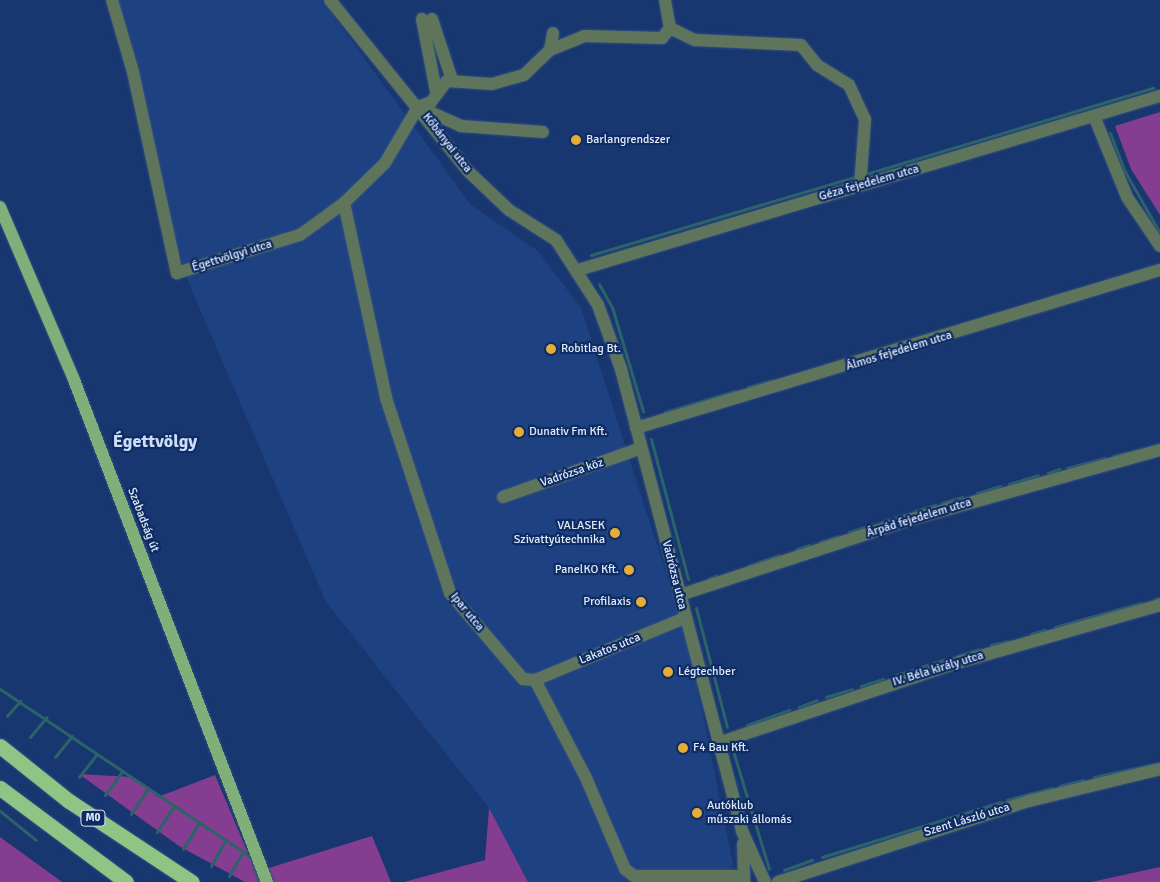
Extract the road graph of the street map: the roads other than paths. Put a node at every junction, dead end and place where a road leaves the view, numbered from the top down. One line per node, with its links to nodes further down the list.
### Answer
1 (112, 0): 14 (street, Égettvölgyi utca)
2 (330, 0): 10 (street, Kőbányai utca)
3 (665, 0): 4 (street)
4 (670, 28): 6 (street); 13 (street)
5 (552, 33): 6 (street)
6 (550, 50): 7 (street)
7 (452, 80): 8 (street, Égettvölgyi utca); 8 (street)
8 (436, 91): 10 (street, Égettvölgyi utca)
9 (1160, 96): 11 (street, Géza fejedelem utca)
10 (418, 107): 12 (street); 14 (street, Égettvölgyi utca); 17 (street, Kőbányai utca)
11 (1094, 116): 13 (street, Géza fejedelem utca); 16 (street)
12 (542, 132)
13 (860, 186): 17 (street, Géza fejedelem utca)
14 (344, 203): 26 (street, Ipar utca)
15 (0, 207): 35 (main road, Szabadság út)
16 (1160, 246)
17 (578, 270): 19 (street, Vadrózsa utca)
18 (1160, 270): 19 (street, Álmos fejedelem utca)
19 (636, 428): 20 (street, Vadrózsa utca)
20 (641, 448): 22 (street, Vadrózsa köz); 23 (street, Vadrózsa utca)
21 (1160, 450): 23 (street, Árpád fejedelem utca)
22 (503, 497)
23 (680, 595): 25 (street, Vadrózsa utca)
24 (1160, 605): 27 (street, IV. Béla király utca)
25 (685, 618): 26 (street, Lakatos utca); 27 (street, Vadrózsa utca)
26 (535, 680): 32 (street)
27 (718, 743): 31 (street, Vadrózsa utca)
28 (0, 746): 34 (highway, M0)
29 (1160, 769): 37 (street, Szent László utca)
30 (0, 788): 33 (highway)
31 (742, 831): 32 (street); 36 (street, Vadrózsa utca)
32 (744, 879)
33 (126, 882)
34 (192, 882)
35 (268, 882)
36 (765, 882)
37 (778, 882)

